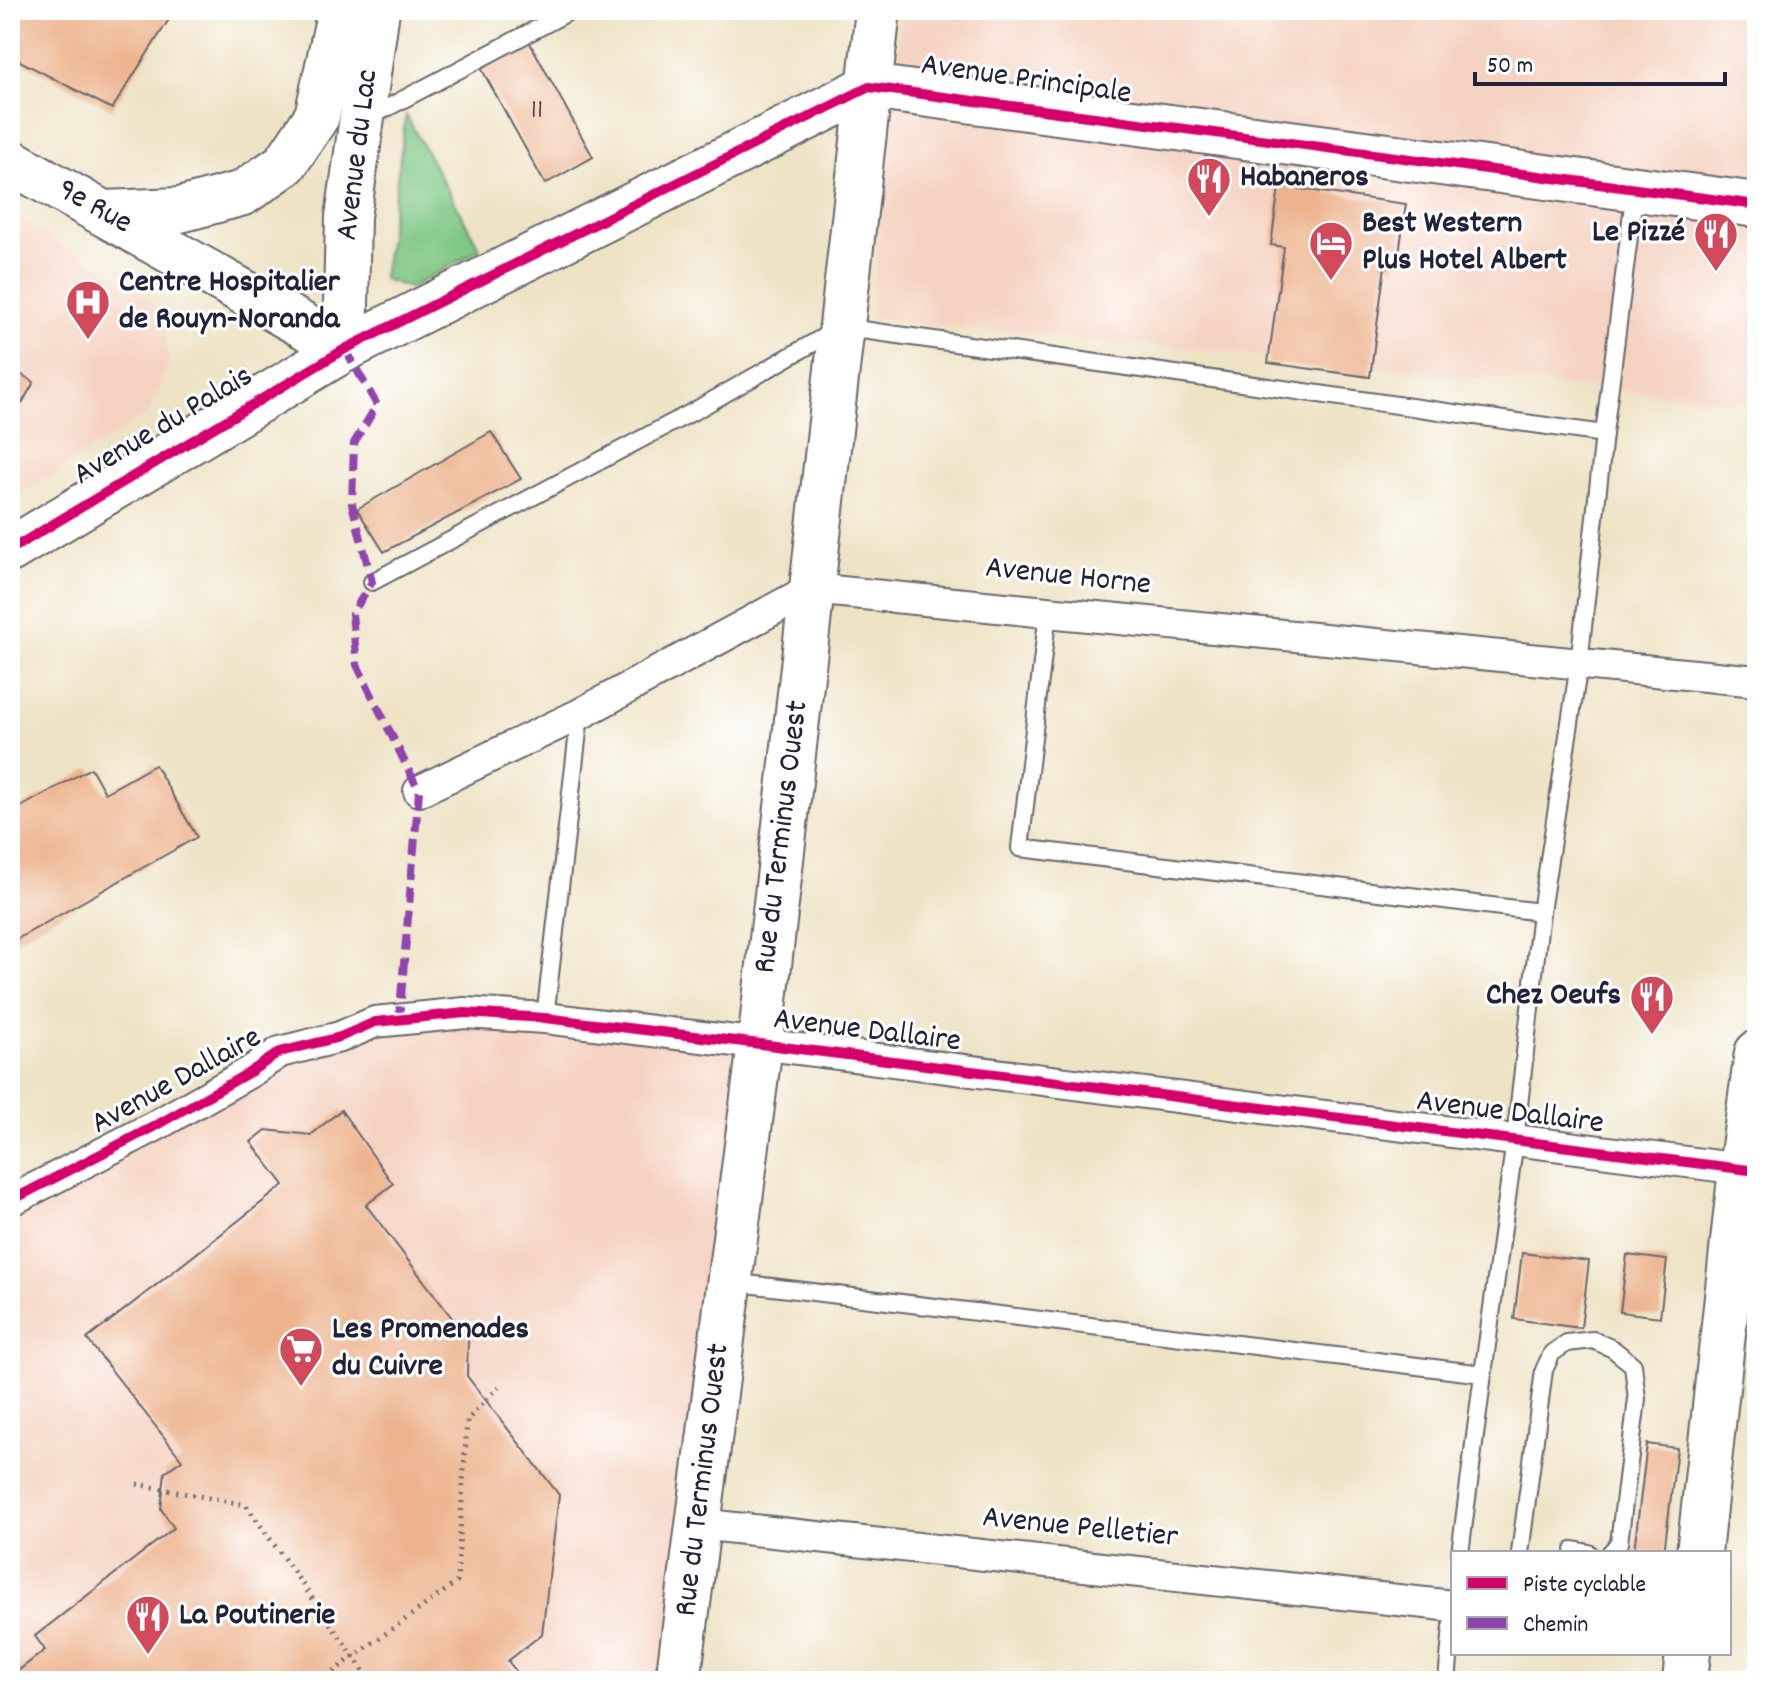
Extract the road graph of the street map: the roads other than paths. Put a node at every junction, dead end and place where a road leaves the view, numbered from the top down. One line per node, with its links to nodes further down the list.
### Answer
1 (340, 10): 10 (street)
2 (377, 10): 6 (street, Avenue du Lac)
3 (572, 10): 6 (lane)
4 (878, 10): 5 (street, Rue du Terminus Ouest)
5 (869, 87): 8 (street, Avenue Principale); 11 (street, Rue du Terminus Ouest); 12 (street)
6 (363, 121): 12 (street, Avenue du Lac)
7 (10, 161): 10 (street, 9e Rue)
8 (1635, 189): 9 (street, Avenue Principale); 13 (lane)
9 (1757, 205)
10 (103, 213): 12 (street, 9e Rue)
11 (841, 327): 13 (lane); 15 (lane); 16 (street, Rue du Terminus Ouest)
12 (345, 349): 14 (street, Avenue du Palais)
13 (1604, 434): 18 (lane)
14 (10, 550)
15 (372, 582)
16 (811, 589): 17 (street, Avenue Horne); 20 (street); 24 (street, Rue du Terminus Ouest)
17 (1048, 612): 18 (street, Avenue Horne); 22 (lane)
18 (1579, 664): 19 (street, Avenue Horne); 22 (lane)
19 (1757, 681)
20 (580, 714): 21 (street); 23 (lane)
21 (419, 791)
22 (1541, 912): 26 (lane)
23 (545, 1018): 24 (street, Avenue Dallaire); 28 (street, Avenue Dallaire)
24 (760, 1044): 26 (street, Avenue Dallaire); 29 (street, Rue du Terminus Ouest)
25 (1757, 1053): 27 (street)
26 (1515, 1140): 27 (street, Avenue Dallaire); 30 (lane)
27 (1749, 1170): 35 (street)
28 (10, 1201)
29 (729, 1281): 30 (lane); 31 (street, Rue du Terminus Ouest)
30 (1483, 1374): 32 (lane)
31 (698, 1524): 36 (street, Avenue Pelletier); 39 (street, Rue du Terminus Ouest)
32 (1460, 1551)
33 (1520, 1551): 34 (lane)
34 (1612, 1551)
35 (1699, 1551)
36 (1451, 1606)
37 (1451, 1637): 40 (lane)
38 (1688, 1655): 41 (street)
39 (678, 1681)
40 (1447, 1681)
41 (1685, 1681)

